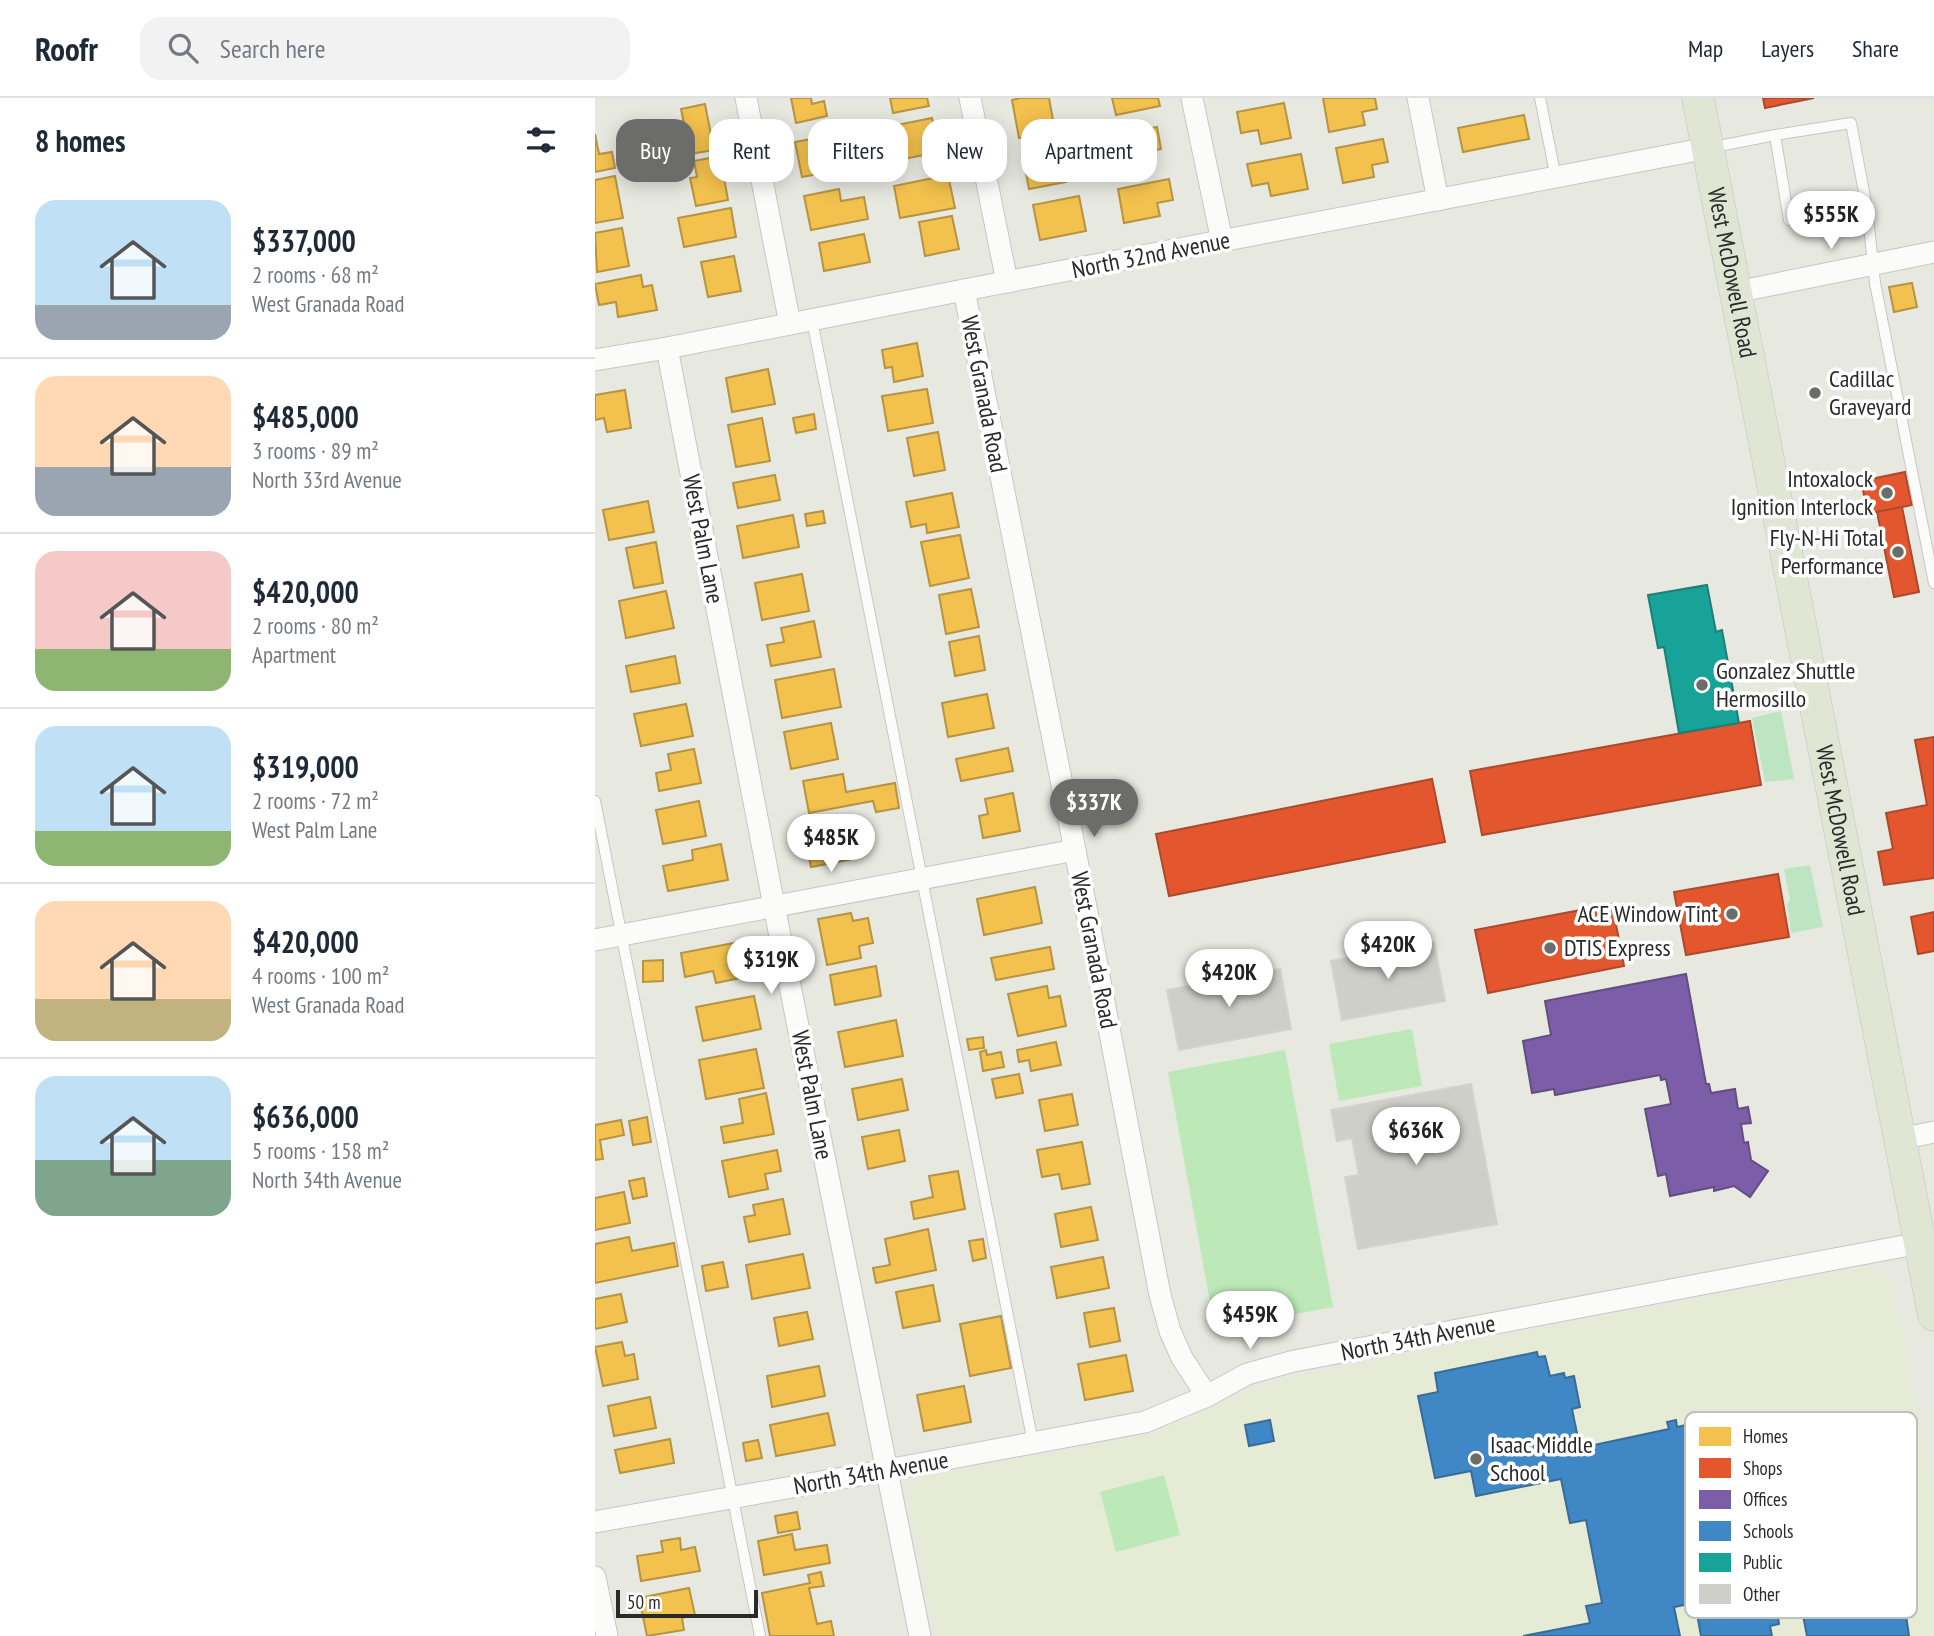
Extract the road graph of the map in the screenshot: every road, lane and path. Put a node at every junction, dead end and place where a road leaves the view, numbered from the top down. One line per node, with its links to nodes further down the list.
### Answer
1 (746, 98): 19 (street)
2 (970, 98): 15 (street)
3 (1192, 98): 12 (street)
4 (1418, 98): 10 (street)
5 (1540, 98): 9 (lane)
6 (1698, 98): 8 (main road, West McDowell Road)
7 (1775, 135): 8 (lane); 11 (lane); 11 (lane)
8 (1708, 148): 9 (street, North 32nd Avenue); 17 (main road, West McDowell Road)
9 (1556, 178): 10 (street, North 32nd Avenue)
10 (1439, 200): 12 (street, North 32nd Avenue)
11 (1867, 208): 14 (lane)
12 (1222, 241): 15 (street, North 32nd Avenue)
13 (1934, 252): 14 (street)
14 (1874, 263): 17 (street); 22 (lane)
15 (1007, 282): 16 (street, North 32nd Avenue)
16 (964, 290): 18 (street, North 32nd Avenue); 24 (street, West Granada Road)
17 (1736, 292): 30 (main road, West McDowell Road)
18 (812, 320): 19 (street, North 32nd Avenue); 25 (lane)
19 (790, 324): 20 (street, North 32nd Avenue)
20 (667, 348): 21 (street, North 32nd Avenue); 26 (street, West Palm Lane)
21 (595, 360)
22 (1934, 583)
23 (595, 802): 27 (lane)
24 (1075, 850): 25 (street); 33 (street, West Granada Road)
25 (921, 879): 26 (street); 34 (lane)
26 (774, 906): 27 (street); 35 (street, West Palm Lane)
27 (620, 935): 28 (street); 36 (lane)
28 (595, 940)
29 (1934, 1132): 30 (street)
30 (1900, 1139): 31 (main road, West McDowell Road)
31 (1920, 1243): 32 (main road, West McDowell Road); 33 (street, North 34th Avenue)
32 (1934, 1315)
33 (1207, 1396): 34 (street, North 34th Avenue)
34 (1034, 1443): 35 (street, North 34th Avenue)
35 (888, 1470): 36 (street, North 34th Avenue); 41 (street, West Palm Lane)
36 (732, 1498): 37 (street, North 34th Avenue); 40 (lane)
37 (595, 1522)
38 (595, 1577): 39 (street)
39 (607, 1636)
40 (760, 1636)
41 (920, 1636)

